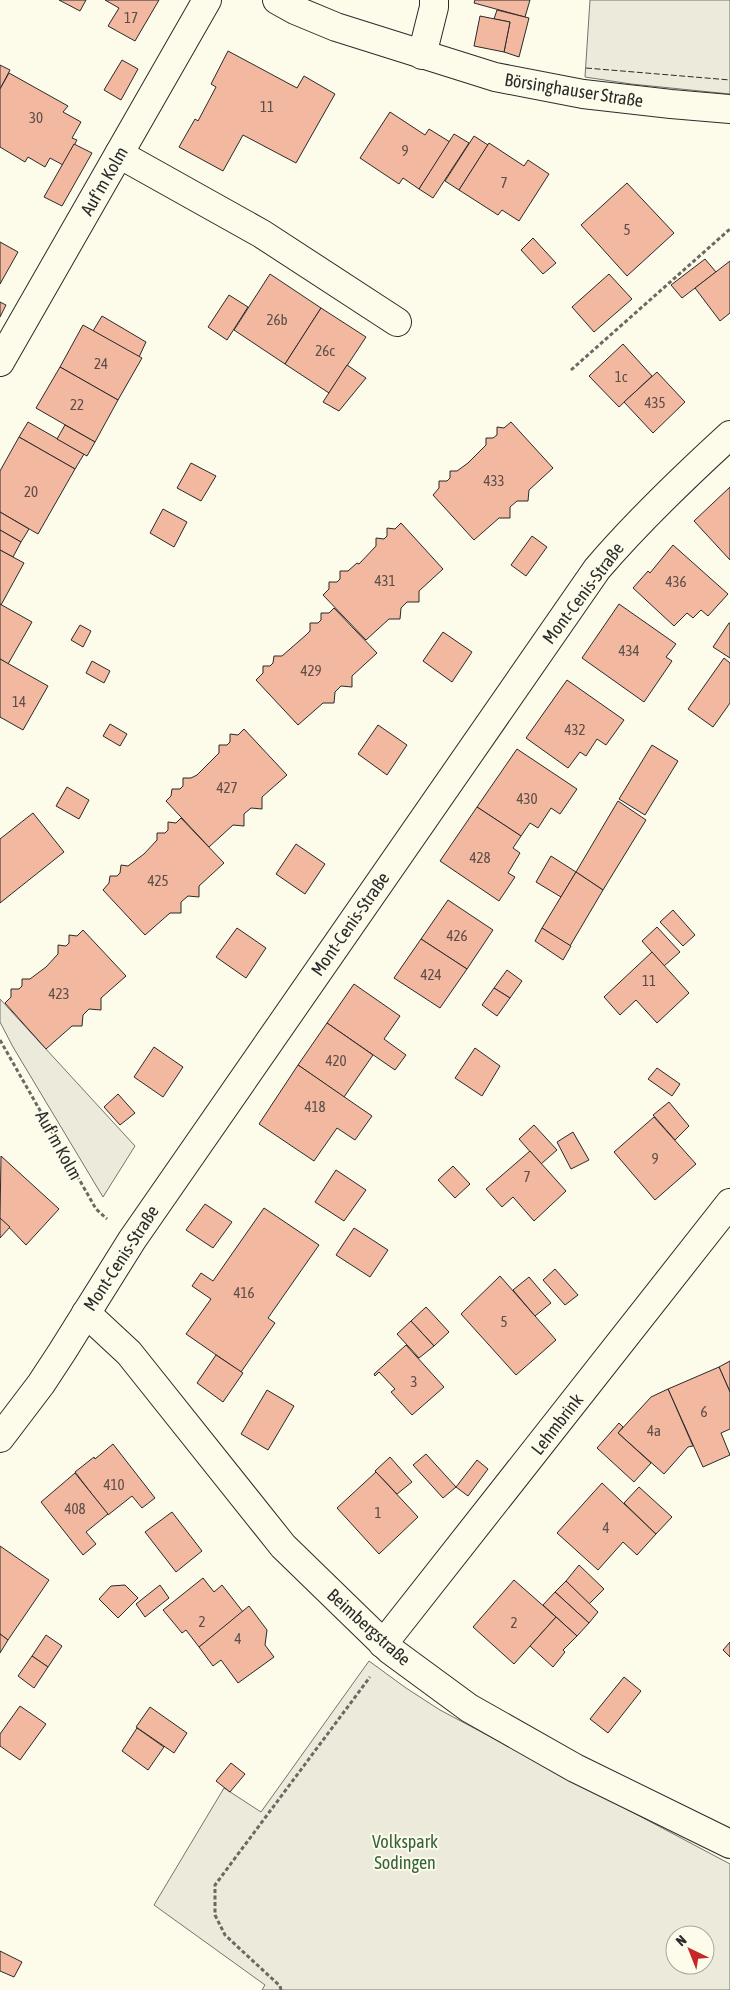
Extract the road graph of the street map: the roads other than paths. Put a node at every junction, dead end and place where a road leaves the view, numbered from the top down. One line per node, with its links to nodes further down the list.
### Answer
1 (207, 0): 6 (street, Auf'm Kolm)
2 (277, 0): 4 (street, Börsinghauser Straße)
3 (434, 0): 4 (street)
4 (422, 55): 5 (street, Börsinghauser Straße)
5 (730, 109)
6 (119, 154): 7 (street); 8 (street, Auf'm Kolm)
7 (396, 322)
8 (0, 362)
9 (730, 435): 11 (street, Mont-Cenis-Straße)
10 (730, 1203): 13 (street, Lehmbrink)
11 (86, 1313): 12 (street, Mont-Cenis-Straße); 13 (street, Beimbergstraße)
12 (0, 1438)
13 (384, 1644): 14 (street, Beimbergstraße)
14 (730, 1844)

